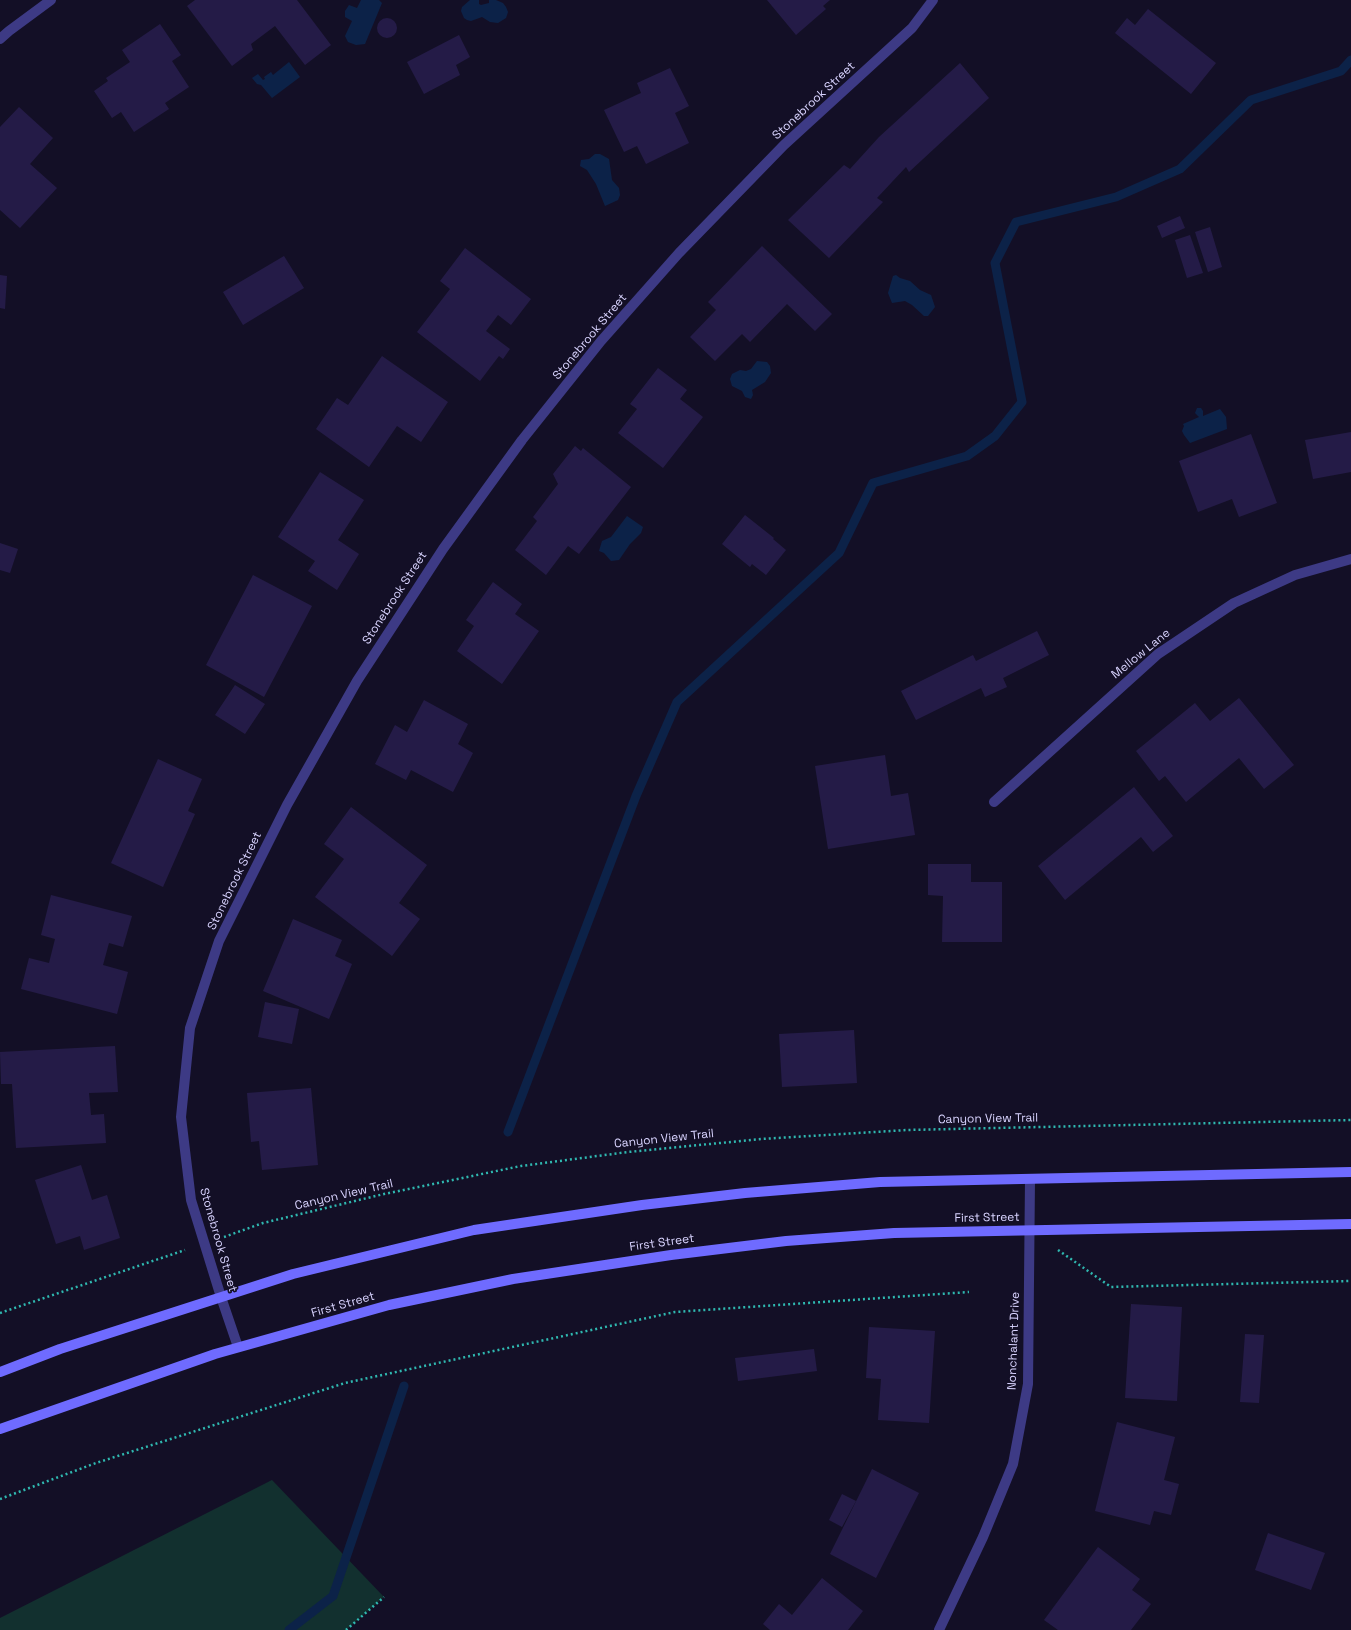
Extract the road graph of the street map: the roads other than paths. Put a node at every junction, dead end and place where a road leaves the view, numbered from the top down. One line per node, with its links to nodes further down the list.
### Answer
1 (51, 0): 3 (street)
2 (933, 0): 10 (street, Stonebrook Street)
3 (0, 39)
4 (1351, 559): 5 (street, Mellow Lane)
5 (994, 802)
6 (1351, 1172): 7 (main road)
7 (1030, 1179): 9 (street, Nonchalant Drive); 10 (main road)
8 (1351, 1224): 9 (main road, First Street)
9 (1030, 1231): 11 (main road, First Street); 14 (street, Nonchalant Drive)
10 (221, 1297): 11 (street, Stonebrook Street); 12 (main road)
11 (238, 1347): 13 (main road, First Street)
12 (0, 1372)
13 (0, 1429)
14 (939, 1630)

